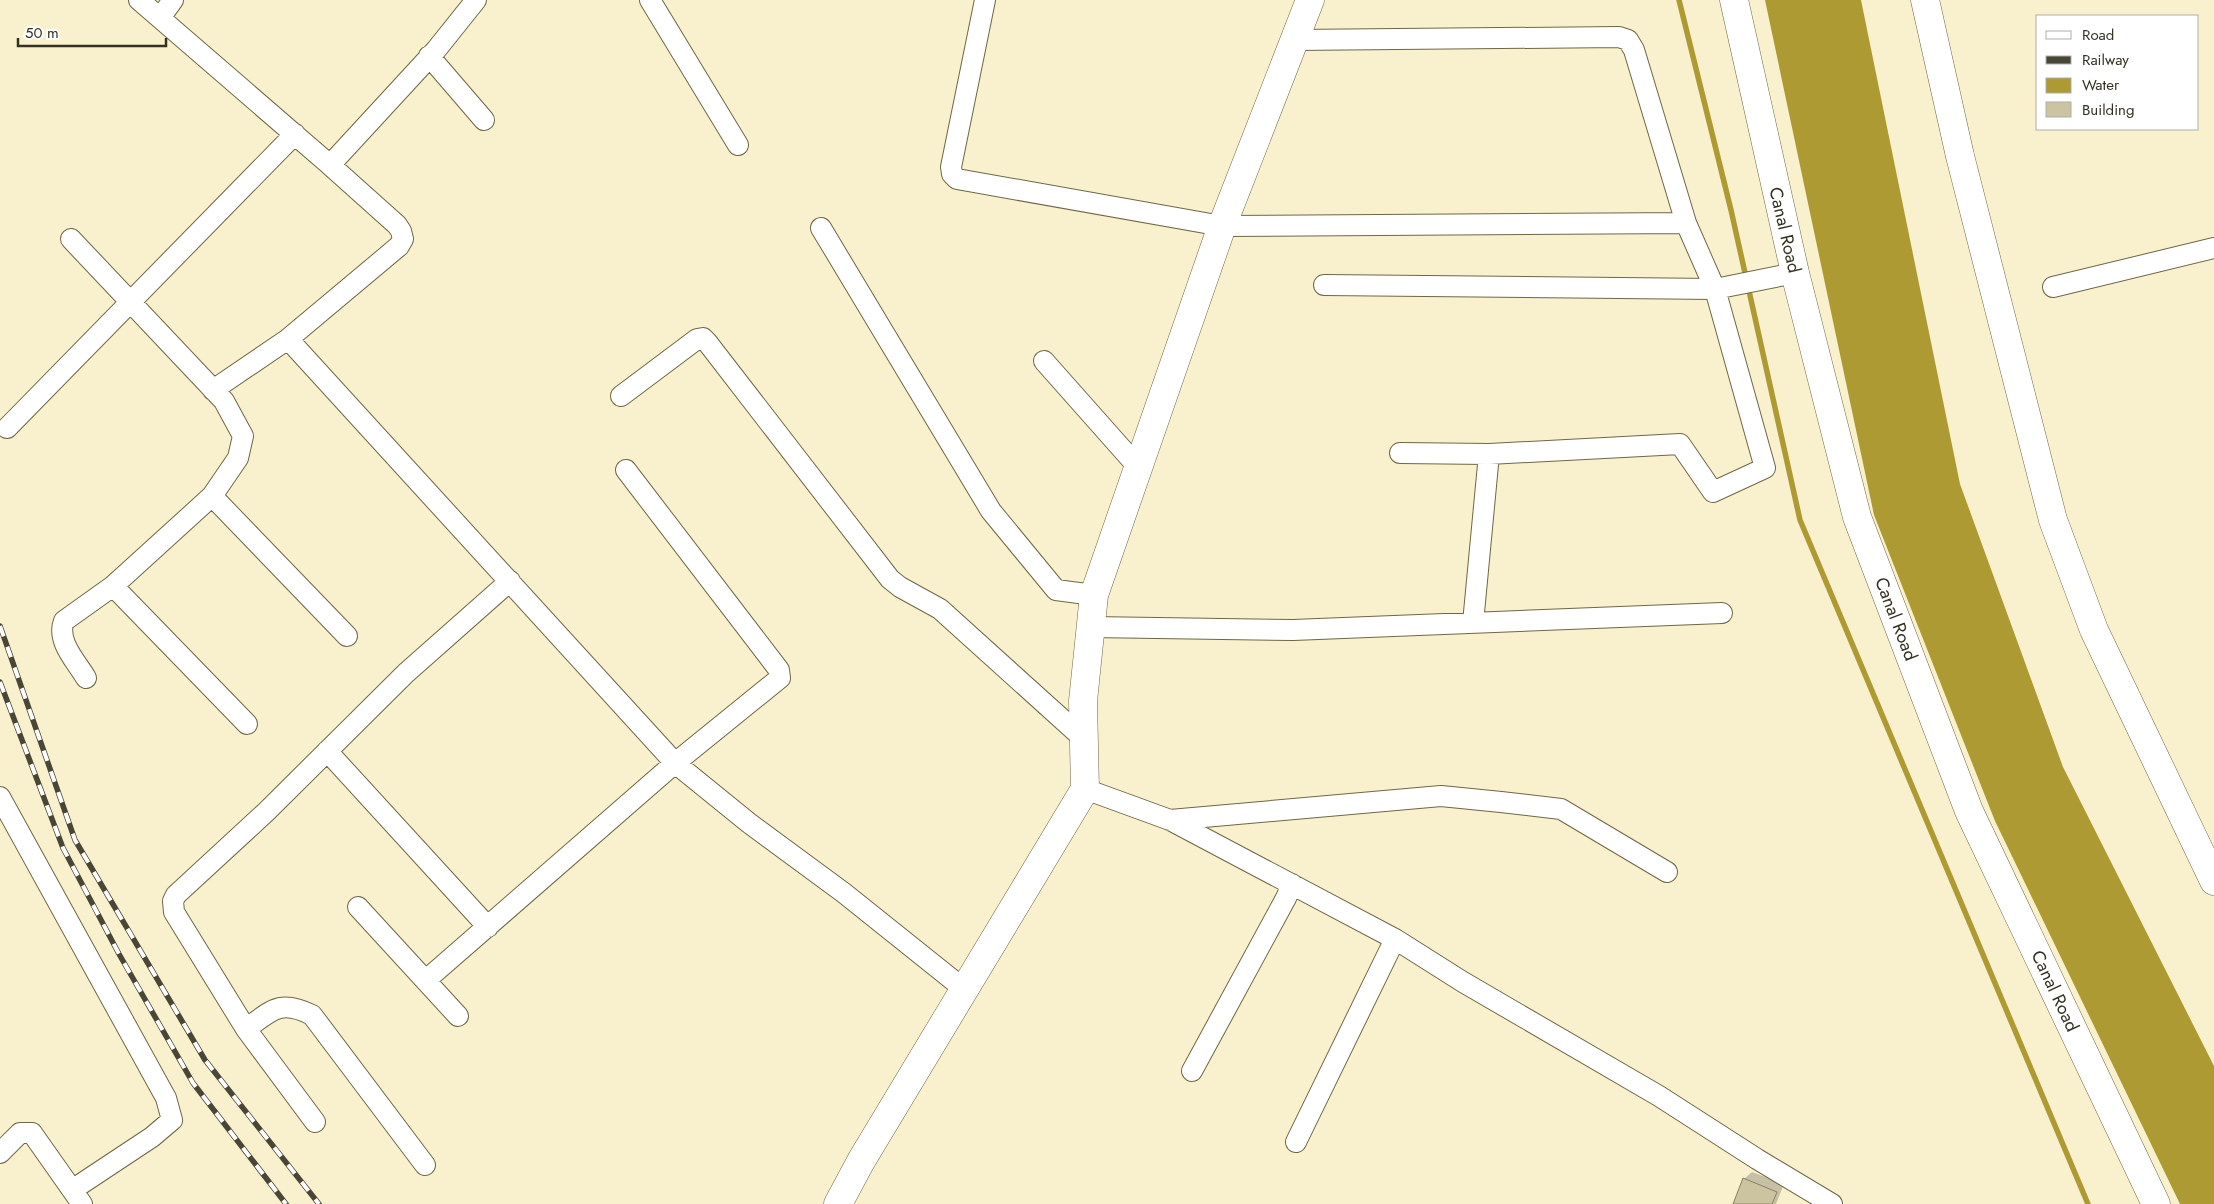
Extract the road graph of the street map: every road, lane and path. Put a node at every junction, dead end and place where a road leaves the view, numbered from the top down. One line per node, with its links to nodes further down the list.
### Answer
1 (139, 0): 9 (street)
2 (173, 0): 9 (street)
3 (476, 0): 11 (street)
4 (650, 0): 14 (street)
5 (985, 0): 17 (street)
6 (1310, 0): 10 (main road)
7 (1734, 0): 21 (main road, Canal Road)
8 (1925, 0): 52 (main road)
9 (160, 18): 13 (street)
10 (1295, 40): 16 (street); 17 (main road)
11 (430, 56): 12 (street); 15 (street)
12 (484, 120)
13 (295, 134): 15 (street); 25 (street)
14 (738, 145)
15 (330, 165): 26 (street)
16 (1686, 223): 17 (street); 24 (street)
17 (1222, 226): 33 (main road)
18 (821, 228): 38 (street)
19 (71, 239): 25 (street)
20 (2214, 248): 23 (street)
21 (1795, 273): 24 (street); 69 (main road, Canal Road)
22 (1324, 285): 24 (street)
23 (2052, 287)
24 (1715, 289): 32 (street)
25 (131, 304): 28 (street); 30 (street)
26 (288, 339): 28 (street); 36 (street)
27 (1044, 361): 33 (street)
28 (213, 390): 35 (street)
29 (620, 396): 45 (street)
30 (7, 428)
31 (1400, 453): 32 (street)
32 (1490, 454): 40 (street)
33 (1138, 467): 38 (main road)
34 (626, 470): 47 (street)
35 (212, 496): 37 (street); 42 (street)
36 (510, 581): 46 (street); 47 (street)
37 (113, 586): 43 (street); 44 (street)
38 (1094, 595): 41 (main road)
39 (1722, 613): 40 (street)
40 (1473, 623): 41 (street)
41 (1091, 627): 45 (main road)
42 (347, 636)
43 (86, 678)
44 (246, 724)
45 (1084, 739): 48 (main road)
46 (327, 751): 55 (street); 60 (street)
47 (675, 763): 55 (street); 58 (street)
48 (1085, 789): 50 (street); 58 (main road)
49 (0, 797): 66 (street)
50 (1170, 820): 51 (street); 53 (street)
51 (1667, 872)
52 (2214, 881)
53 (1292, 884): 56 (street); 61 (street)
54 (358, 907): 57 (street)
55 (488, 927): 57 (street)
56 (1395, 939): 63 (street); 68 (street)
57 (426, 980): 59 (street)
58 (964, 989): 67 (main road)
59 (458, 1016)
60 (246, 1029): 62 (street); 65 (street)
61 (1192, 1071)
62 (315, 1122)
63 (1296, 1142)
64 (0, 1153): 66 (street)
65 (425, 1165)
66 (77, 1197)
67 (846, 1201)
68 (1832, 1204)
69 (2156, 1204)

